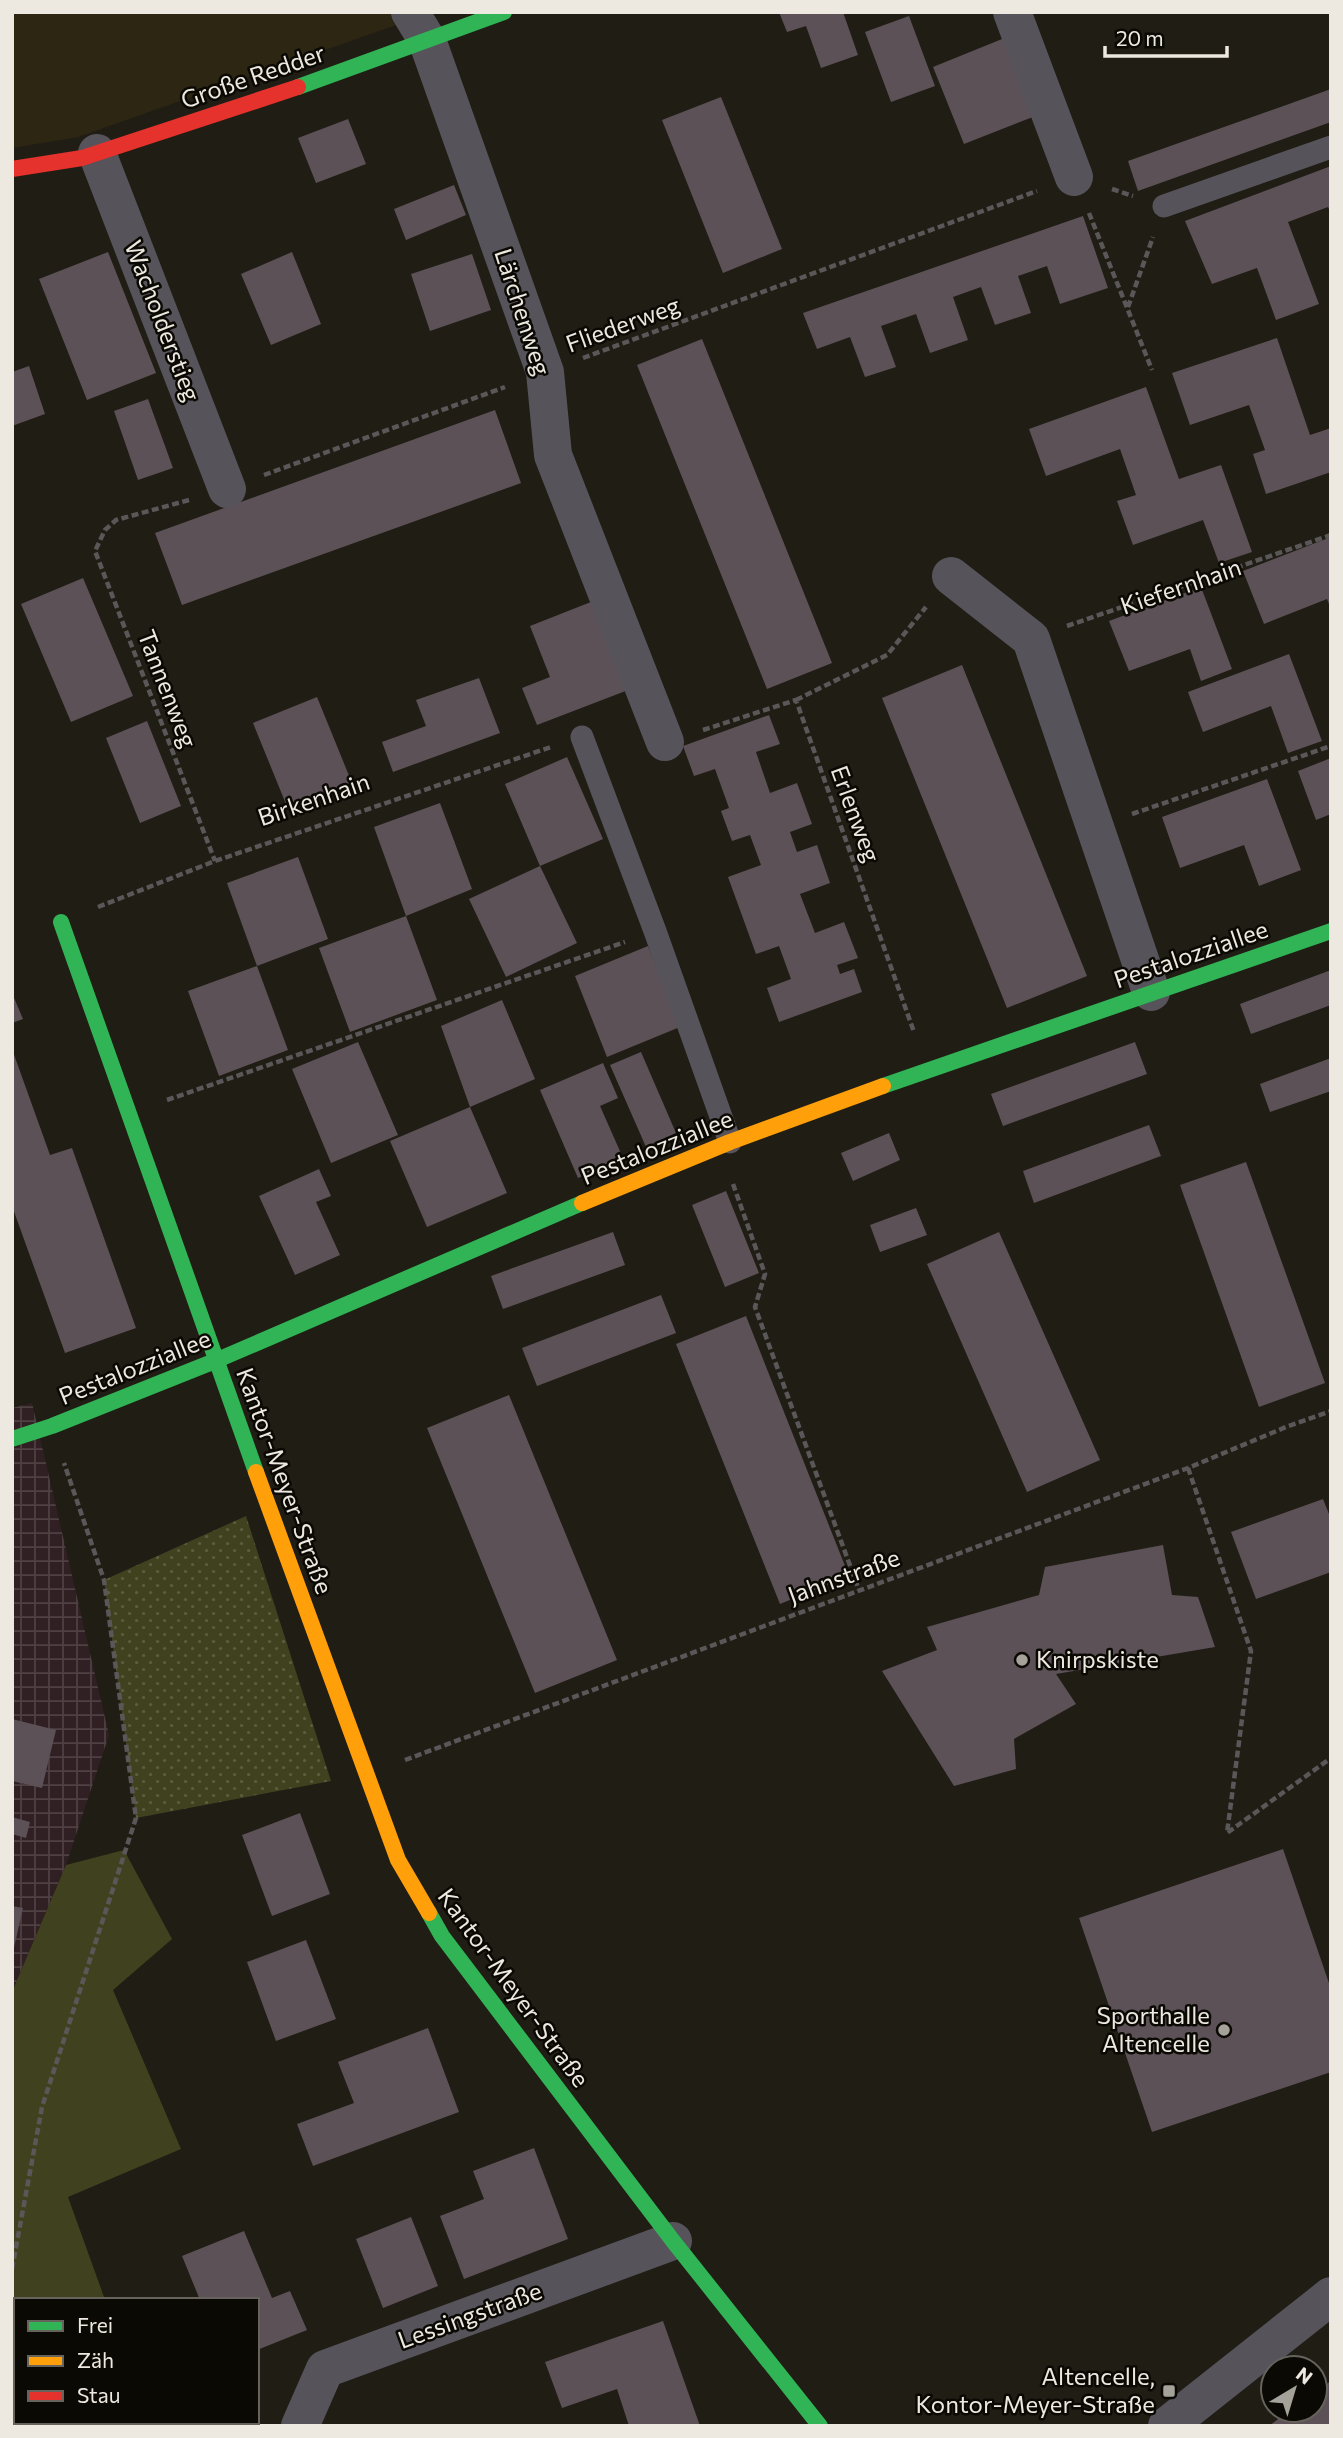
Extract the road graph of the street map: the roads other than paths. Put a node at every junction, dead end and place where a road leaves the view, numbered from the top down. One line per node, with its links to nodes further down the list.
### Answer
1 (504, 12): 3 (street, Große Redder)
2 (1012, 12): 7 (street)
3 (423, 22): 5 (street, Große Redder); 12 (street, Lärchenweg)
4 (1331, 147): 8 (lane)
5 (97, 153): 6 (street, Große Redder); 9 (street, Wacholderstieg)
6 (12, 169)
7 (1074, 177)
8 (1164, 206)
9 (227, 489)
10 (951, 576): 15 (street)
11 (582, 737): 16 (lane)
12 (665, 742)
13 (61, 922): 17 (street)
14 (1331, 931): 15 (street, Pestalozziallee)
15 (1151, 992): 16 (street, Pestalozziallee)
16 (730, 1142): 17 (street, Pestalozziallee)
17 (215, 1361): 18 (street, Pestalozziallee); 19 (street, Kantor-Meyer-Straße)
18 (12, 1439)
19 (673, 2241): 21 (street, Lessingstraße); 22 (street, Kantor-Meyer-Straße)
20 (1331, 2296): 23 (street)
21 (300, 2426)
22 (820, 2426)
23 (1167, 2426)

